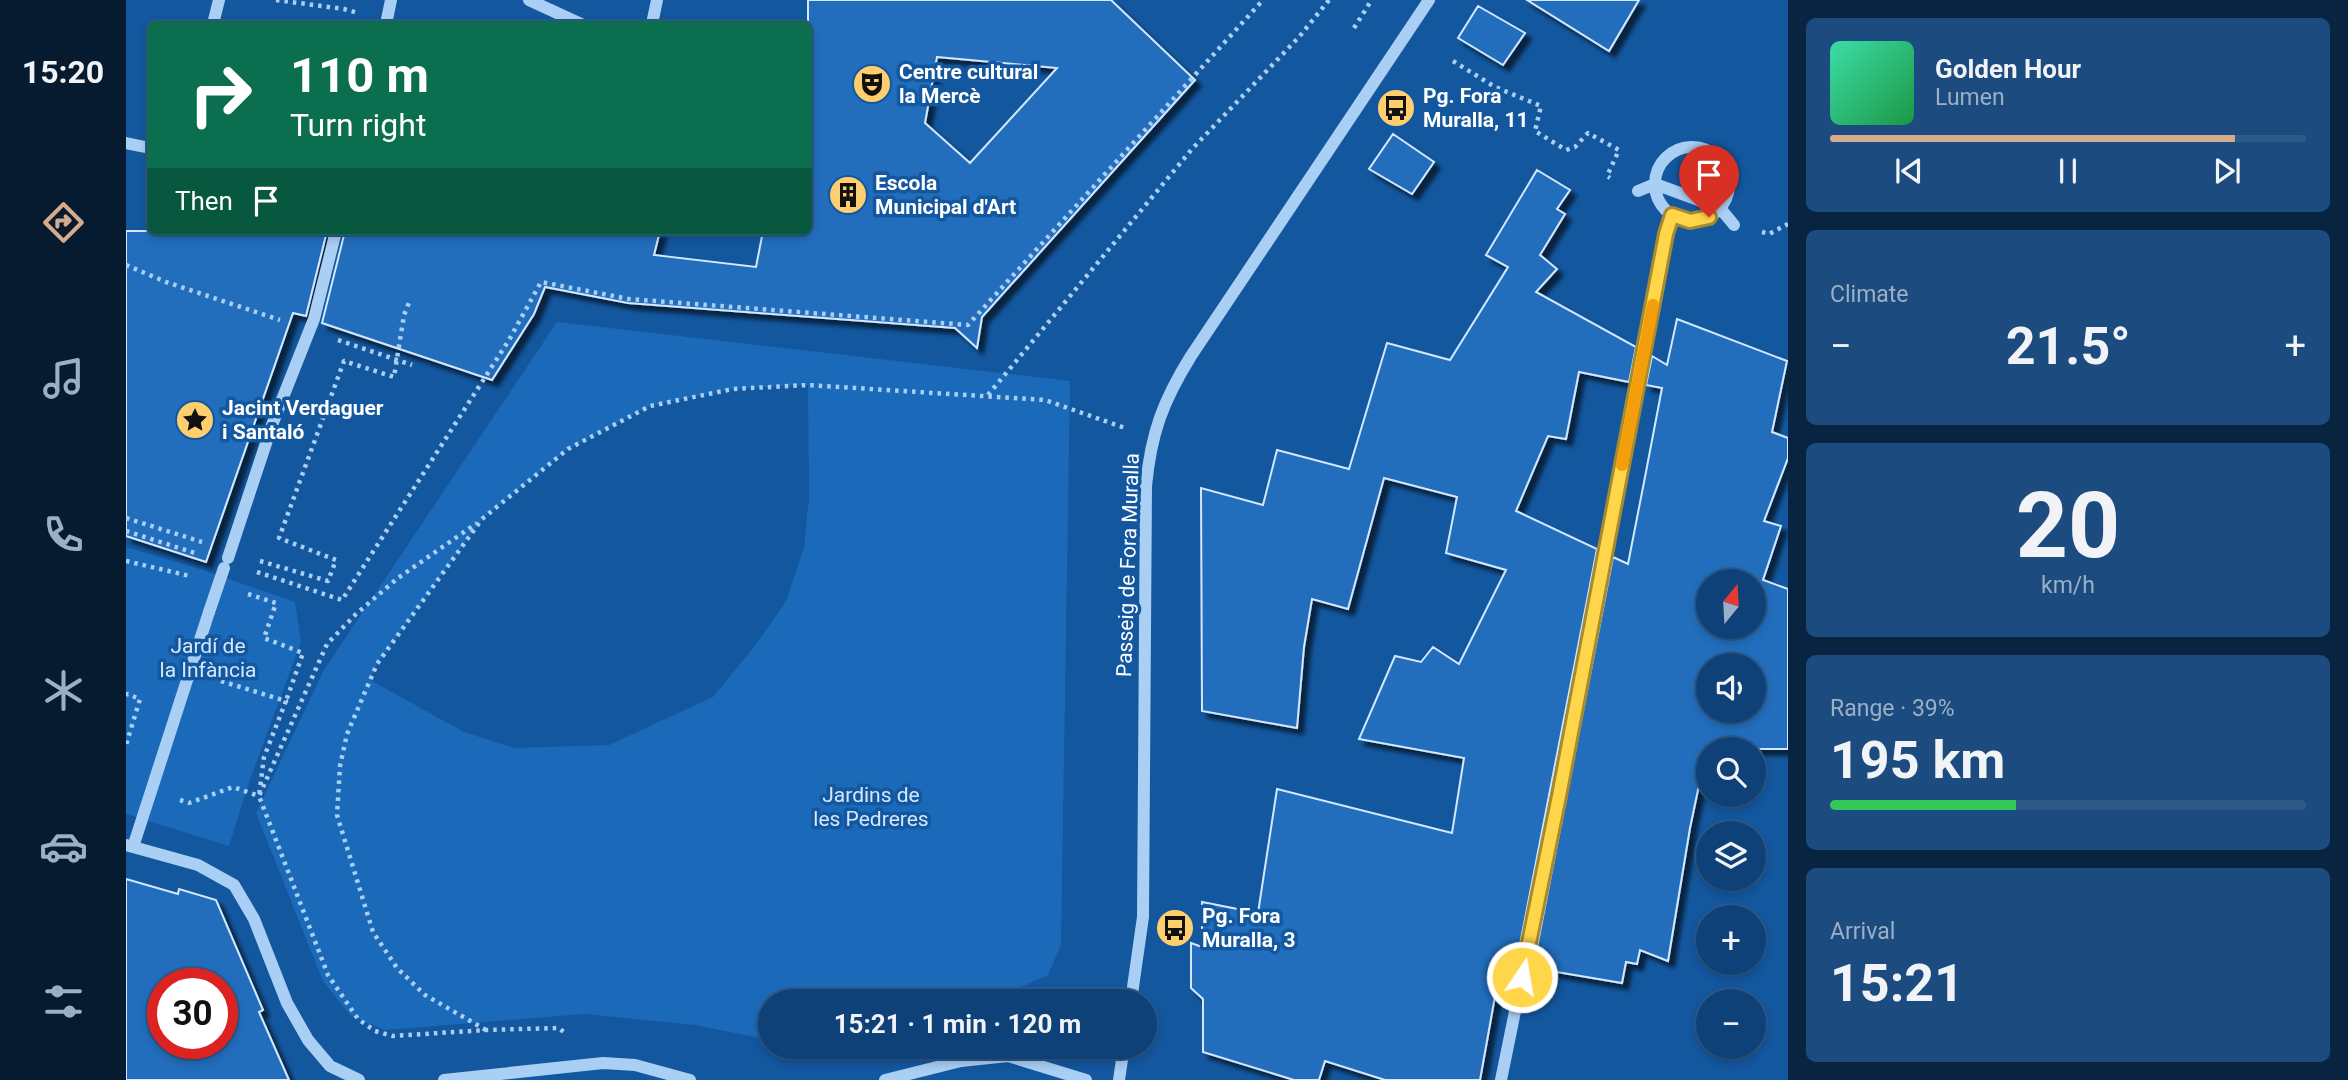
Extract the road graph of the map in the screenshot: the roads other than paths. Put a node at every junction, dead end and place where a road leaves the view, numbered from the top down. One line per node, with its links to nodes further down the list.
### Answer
1 (219, 0): 6 (street)
2 (391, 0): 7 (street)
3 (529, 0): 8 (street)
4 (657, 0): 9 (street)
5 (1429, 0): 19 (street, Passeig de Fora Muralla)
6 (215, 21)
7 (386, 21)
8 (574, 21)
9 (653, 21)
10 (126, 143): 11 (street)
11 (147, 147)
12 (1655, 184): 13 (street); 14 (street); 14 (street); 15 (street)
13 (1638, 191)
14 (1720, 208): 15 (street); 16 (street)
15 (1672, 215): 28 (street)
16 (1734, 225)
17 (335, 235): 18 (street, bridge)
18 (130, 846): 22 (street)
19 (1133, 989)
20 (1122, 1059): 27 (street)
21 (1060, 1076): 25 (street); 26 (street)
22 (359, 1080)
23 (444, 1080): 24 (street)
24 (690, 1080)
25 (885, 1080)
26 (1086, 1080)
27 (1119, 1080)
28 (1501, 1080)

